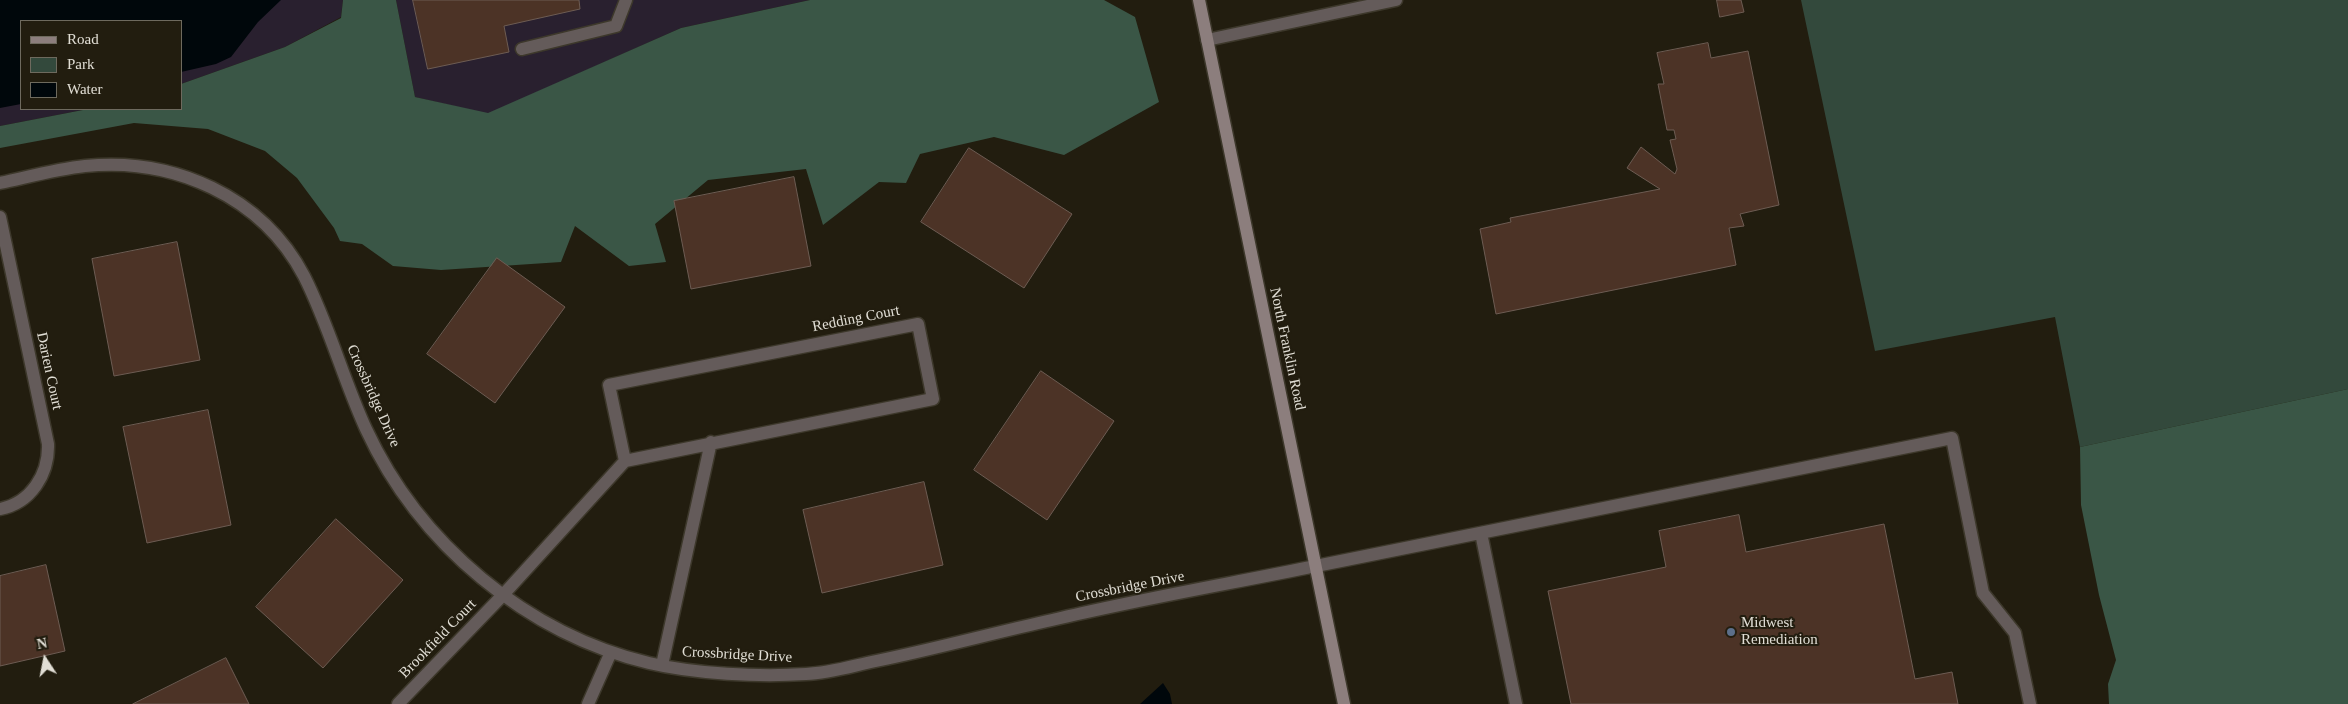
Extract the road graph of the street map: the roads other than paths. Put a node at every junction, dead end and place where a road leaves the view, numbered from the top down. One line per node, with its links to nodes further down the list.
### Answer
1 (626, 0): 5 (street)
2 (1199, 0): 4 (main road, North Franklin Road)
3 (1396, 0): 4 (street)
4 (1207, 40): 12 (main road, North Franklin Road)
5 (522, 48)
6 (0, 183): 13 (street, Crossbridge Drive)
7 (0, 217): 10 (street, Darien Court)
8 (711, 442): 9 (street, Redding Court); 9 (street, Redding Court); 15 (street)
9 (624, 461): 13 (street)
10 (0, 509)
11 (1481, 533): 12 (street, Crossbridge Drive); 19 (street); 20 (street, Crossbridge Drive)
12 (1316, 566): 15 (street, Crossbridge Drive); 18 (main road, North Franklin Road)
13 (502, 596): 14 (street, Crossbridge Drive); 16 (street, Brookfield Court)
14 (611, 652): 15 (street, Crossbridge Drive); 17 (street)
15 (662, 665)
16 (398, 704)
17 (588, 704)
18 (1344, 704)
19 (1516, 704)
20 (2030, 704)

